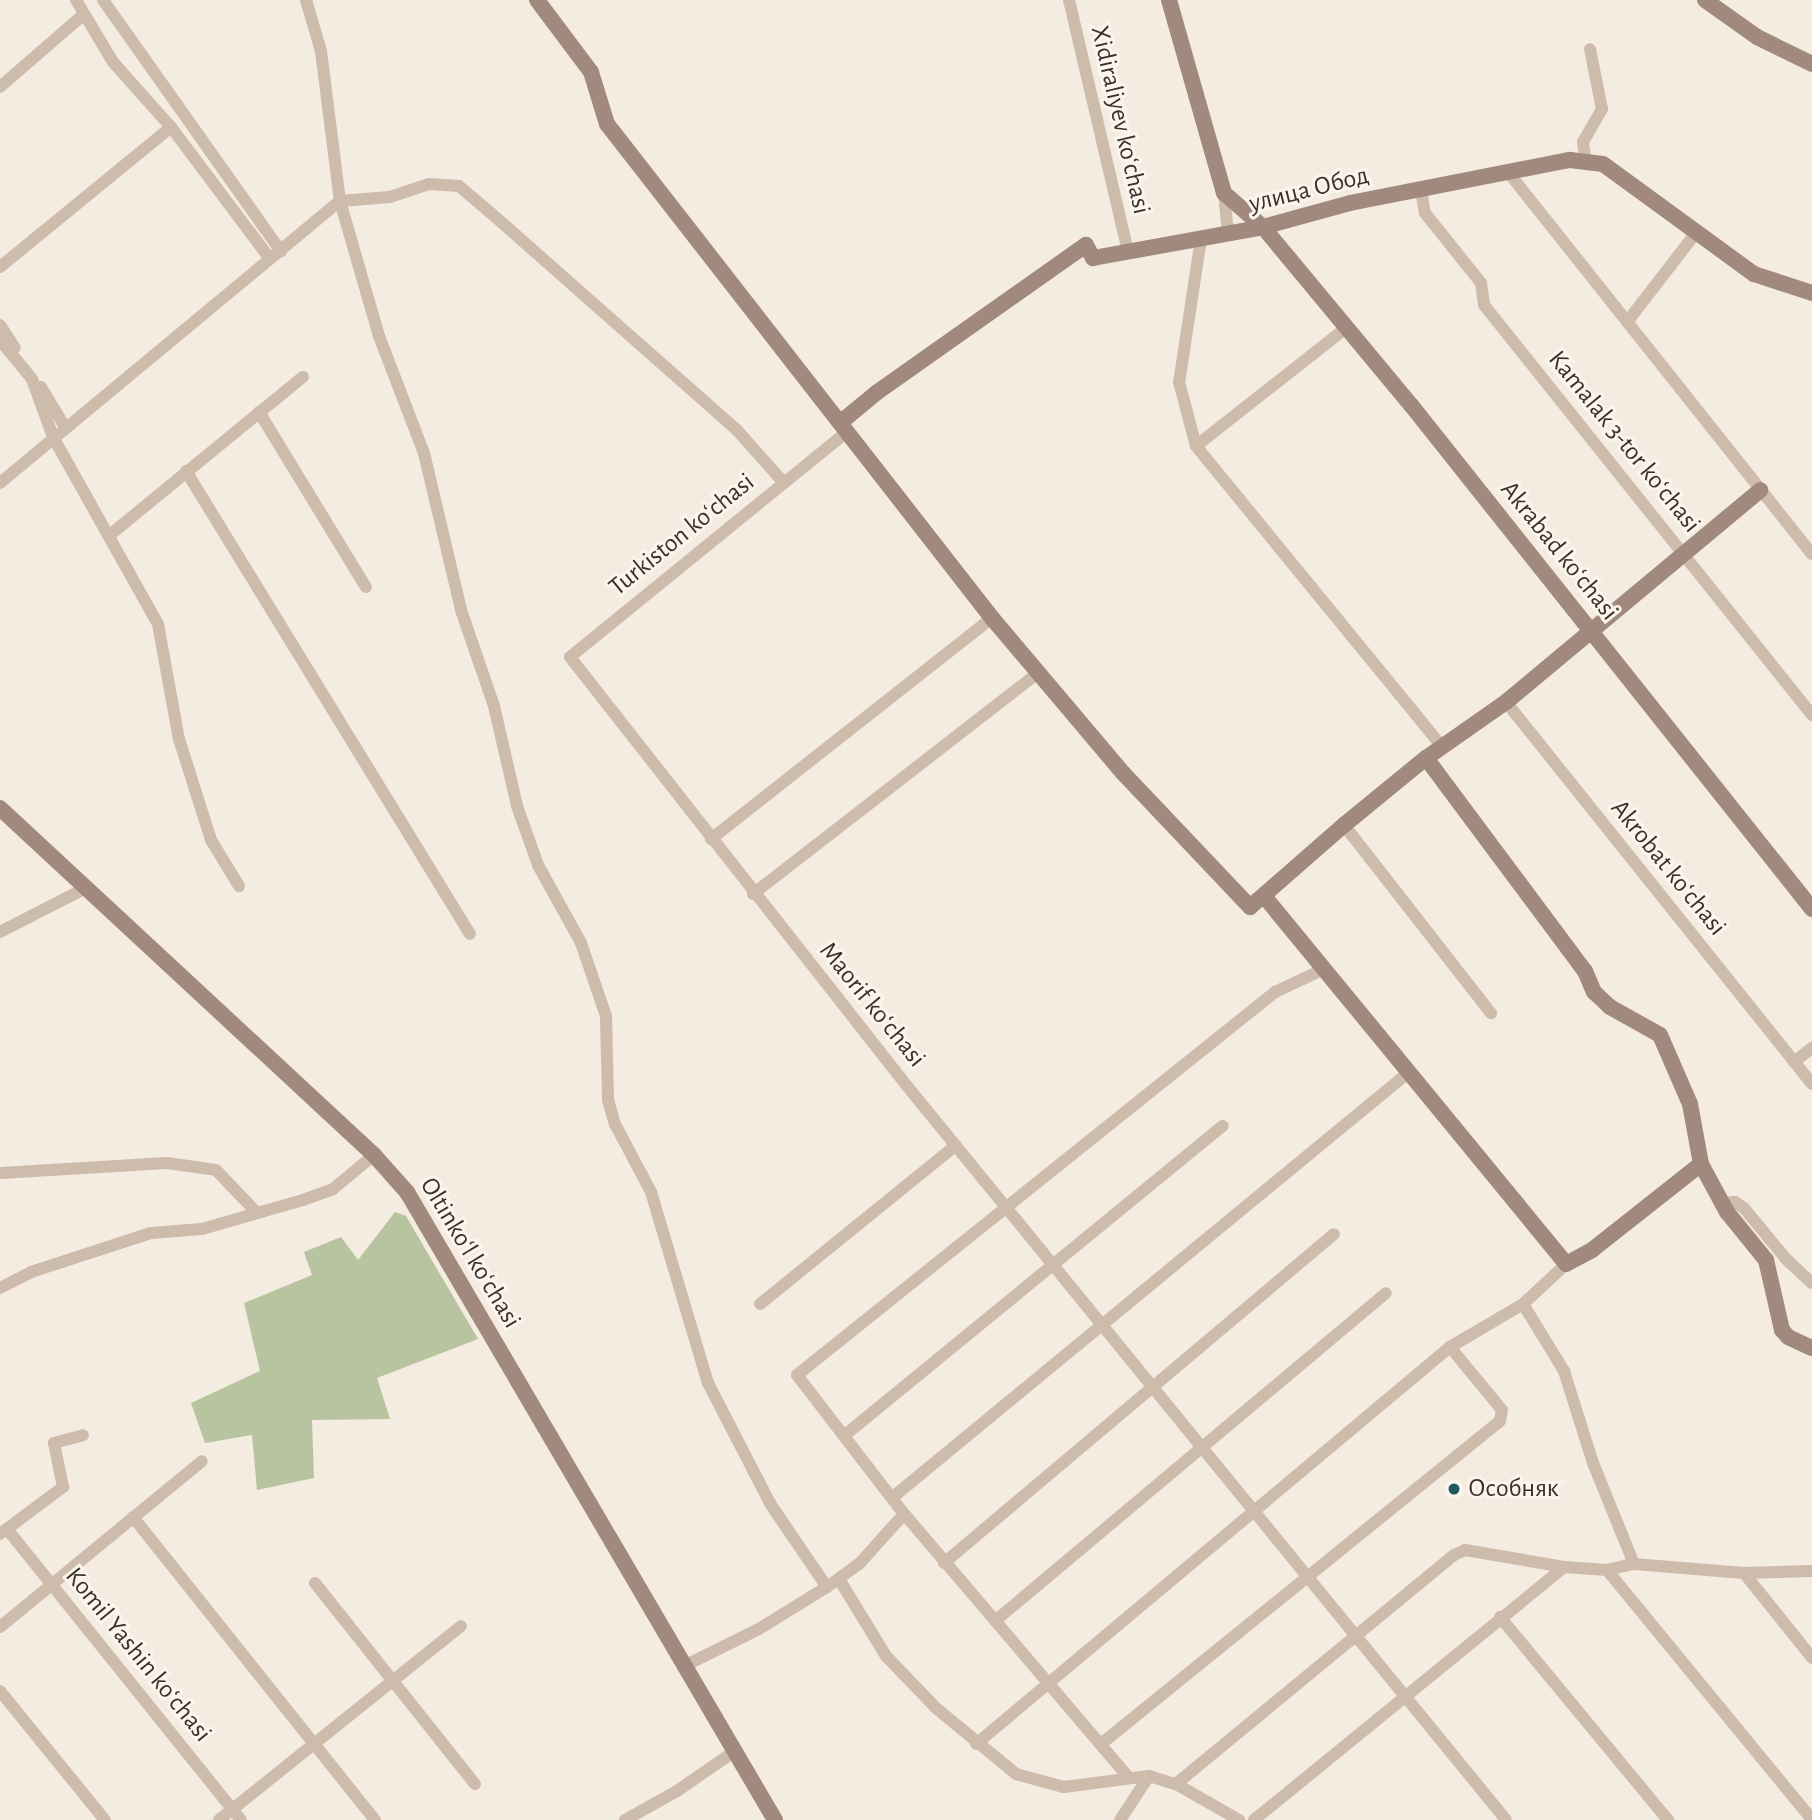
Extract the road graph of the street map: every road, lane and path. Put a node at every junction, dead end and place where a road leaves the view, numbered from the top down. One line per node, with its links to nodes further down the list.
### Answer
1 (76, 0): 8 (street)
2 (103, 0): 23 (street)
3 (306, 0): 17 (street)
4 (537, 0): 33 (street)
5 (1069, 0): 22 (street, Xidiraliyev koʻchasi)
6 (1169, 0): 16 (street)
7 (1705, 0): 10 (street)
8 (84, 14): 11 (street); 12 (street)
9 (1590, 49): 13 (street)
10 (1812, 64)
11 (0, 87)
12 (171, 127): 23 (street); 24 (street)
13 (1586, 162): 14 (street, улица Обод); 19 (street, улица Обод)
14 (1508, 172): 15 (street, улица Обод); 26 (street)
15 (1422, 189): 18 (street, улица Обод); 41 (street, Kamalak 3-tor koʻchasi)
16 (1224, 192): 18 (street, Akrabad koʻchasi); 20 (street)
17 (340, 201): 23 (street); 37 (street, Turkiston koʻchasi); 106 (street)
18 (1264, 227): 20 (street, улица Обод); 28 (street, Akrabad koʻchasi)
19 (1695, 233): 25 (street, улица Обод); 26 (street)
20 (1228, 234): 21 (street, улица Обод)
21 (1201, 239): 22 (street, улица Обод); 35 (street)
22 (1128, 251): 33 (street, улица Обод)
23 (276, 255): 32 (street)
24 (0, 267)
25 (1812, 293)
26 (1627, 322): 39 (street)
27 (0, 325): 32 (street)
28 (1347, 327): 35 (street); 45 (street, Akrabad koʻchasi)
29 (0, 340): 34 (street)
30 (303, 377): 31 (street)
31 (259, 412): 36 (street); 43 (street)
32 (65, 427): 34 (street)
33 (844, 427): 37 (street); 44 (street)
34 (53, 437): 38 (street); 40 (street)
35 (1196, 446): 49 (street)
36 (186, 471): 40 (street); 60 (street)
37 (783, 482): 53 (street, Turkiston koʻchasi)
38 (0, 483)
39 (1760, 490): 41 (street); 42 (street)
40 (111, 534): 54 (street)
41 (1682, 551): 45 (street); 48 (street, Kamalak 3-tor koʻchasi)
42 (1812, 554)
43 (366, 587)
44 (992, 618): 46 (street); 53 (street)
45 (1591, 631): 47 (street); 58 (street, Akrabad koʻchasi)
46 (1038, 673): 56 (street); 57 (street)
47 (1506, 702): 49 (street); 64 (street, Akrobat koʻchasi)
48 (1812, 715)
49 (1442, 747): 50 (street)
50 (1426, 758): 52 (street); 70 (street)
51 (0, 808): 55 (street, Oltinkoʻl koʻchasi)
52 (1344, 825): 57 (street); 62 (street)
53 (710, 839): 56 (street, Turkiston koʻchasi)
54 (239, 886)
55 (84, 889): 59 (street); 69 (street, Oltinkoʻl koʻchasi)
56 (753, 894): 68 (street, Maorif koʻchasi)
57 (1264, 896): 61 (street)
58 (1812, 909)
59 (0, 932)
60 (470, 934)
61 (1325, 969): 65 (street); 73 (street)
62 (1491, 1013)
63 (1812, 1048): 64 (street)
64 (1794, 1062): 66 (street, Akrobat koʻchasi)
65 (1409, 1072): 76 (street); 83 (street)
66 (1812, 1084)
67 (1223, 1126): 77 (street)
68 (956, 1145): 73 (street, Maorif koʻchasi); 81 (street)
69 (374, 1155): 74 (street); 113 (street, Oltinkoʻl koʻchasi)
70 (1700, 1164): 72 (street); 76 (street)
71 (0, 1173): 74 (street)
72 (1722, 1203): 78 (street); 85 (street)
73 (1006, 1206): 77 (street, Maorif koʻchasi); 87 (street)
74 (257, 1213): 79 (street)
75 (1334, 1234): 86 (street)
76 (1566, 1264): 82 (street)
77 (1055, 1266): 83 (street, Maorif koʻchasi); 87 (street)
78 (1812, 1283)
79 (0, 1288)
80 (1386, 1293): 89 (street)
81 (760, 1304)
82 (1523, 1304): 84 (street); 97 (street)
83 (1104, 1326): 86 (street, Maorif koʻchasi); 91 (street)
84 (1450, 1347): 92 (street); 102 (street)
85 (1812, 1348)
86 (1152, 1387): 89 (street, Maorif koʻchasi); 96 (street)
87 (845, 1434): 91 (street)
88 (83, 1435): 95 (street)
89 (1203, 1450): 92 (street, Maorif koʻchasi); 108 (street)
90 (202, 1461): 94 (street)
91 (893, 1497): 93 (street)
92 (1255, 1513): 102 (street, Maorif koʻchasi); 115 (street)
93 (904, 1514): 96 (street); 103 (street)
94 (133, 1517): 105 (street); 118 (street)
95 (4, 1532): 105 (street, Komil Yashin koʻchasi)
96 (944, 1563): 108 (street)
97 (1634, 1564): 99 (street); 100 (street)
98 (1564, 1567): 99 (street); 107 (street); 111 (street)
99 (1607, 1570): 138 (street)
100 (1744, 1573): 101 (street); 112 (street)
101 (1811, 1573)
102 (1306, 1575): 111 (street, Maorif koʻchasi); 120 (street)
103 (839, 1579): 106 (street); 119 (street)
104 (315, 1583): 114 (street)
105 (52, 1584): 110 (street); 126 (street, Komil Yashin koʻchasi)
106 (827, 1587): 113 (street)
107 (1500, 1617): 117 (street); 137 (street)
108 (995, 1621): 115 (street)
109 (461, 1626): 114 (street)
110 (0, 1627)
111 (1354, 1633): 117 (street, Maorif koʻchasi); 125 (street)
112 (1812, 1658)
113 (686, 1665): 121 (street, Oltinkoʻl koʻchasi)
114 (392, 1680): 118 (street); 124 (street)
115 (1051, 1686): 119 (street); 120 (street)
116 (0, 1691): 127 (street)
117 (1405, 1694): 135 (street); 136 (street, Maorif koʻchasi)
118 (315, 1743): 126 (street); 130 (street)
119 (976, 1744): 123 (street)
120 (1101, 1744): 123 (street)
121 (735, 1751): 131 (street); 132 (street, Oltinkoʻl koʻchasi)
122 (1149, 1776): 123 (street); 125 (street); 133 (street)
123 (1129, 1777)
124 (475, 1784)
125 (1176, 1784): 134 (street)
126 (233, 1809): 128 (street); 129 (street)
127 (105, 1820)
128 (219, 1820)
129 (242, 1820)
130 (375, 1820)
131 (625, 1820)
132 (775, 1820)
133 (1120, 1820)
134 (1240, 1820)
135 (1254, 1820)
136 (1506, 1820)
137 (1668, 1820)
138 (1812, 1820)

